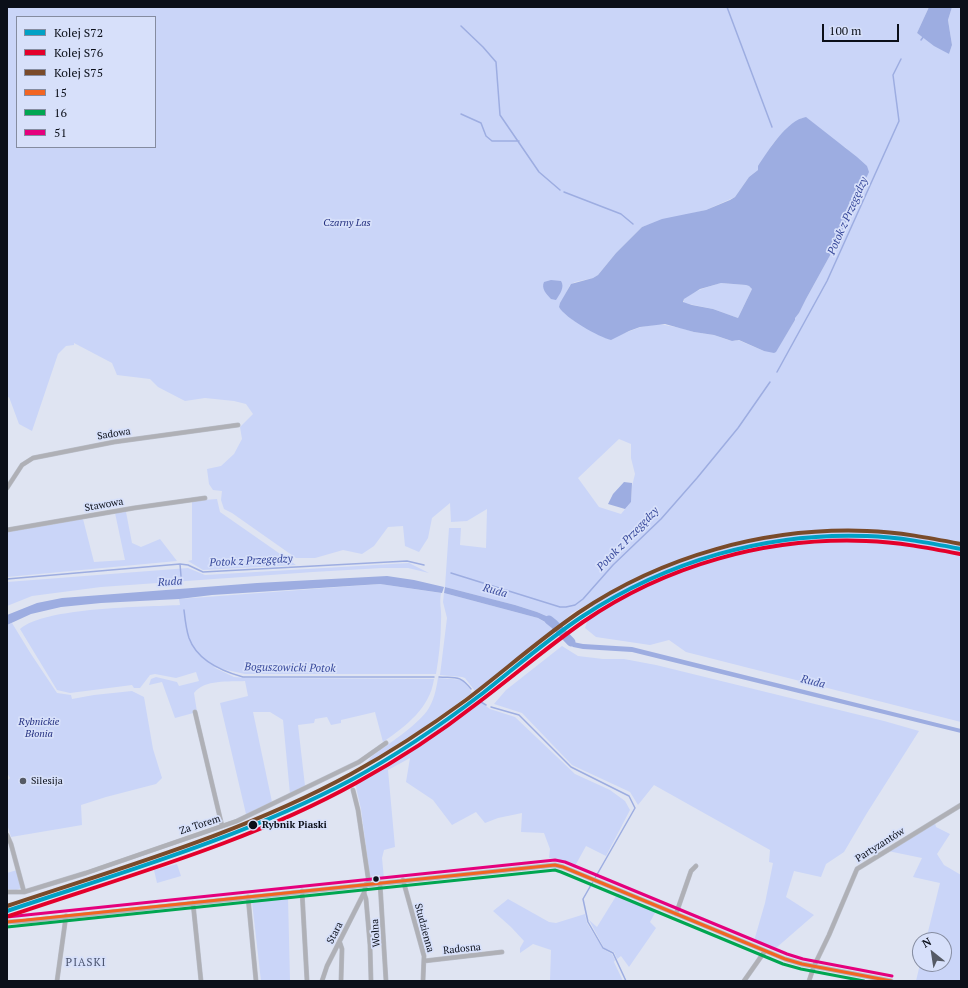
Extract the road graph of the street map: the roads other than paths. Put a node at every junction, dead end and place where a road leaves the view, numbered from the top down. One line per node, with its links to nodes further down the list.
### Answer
1 (238, 425): 2 (street, Sadowa)
2 (7, 488)
3 (205, 498): 4 (street, Stawowa)
4 (7, 530)
5 (195, 712): 9 (street)
6 (386, 742): 9 (street, Za Torem)
7 (353, 790): 14 (street)
8 (961, 805): 28 (street, Partyzantów)
9 (222, 826): 17 (street, Za Torem)
10 (7, 835): 17 (street)
11 (696, 866): 21 (street)
12 (403, 880): 13 (street); 21 (street); 27 (street, Studzienna)
13 (380, 883): 14 (street); 36 (street, Wolna)
14 (368, 884): 15 (street); 18 (street, Stara)
15 (302, 891): 19 (street); 32 (street)
16 (7, 892): 17 (street, Za Torem)
17 (24, 892)
18 (364, 893): 24 (street, Stara); 35 (street, Stara)
19 (248, 897): 20 (street); 31 (street)
20 (193, 903): 22 (street); 30 (street)
21 (676, 914): 25 (street)
22 (66, 916): 23 (street); 29 (street)
23 (7, 922)
24 (340, 942): 33 (street, Stara); 34 (street)
25 (765, 951): 28 (street); 38 (street)
26 (502, 952): 27 (street, Radosna)
27 (424, 961): 37 (street, Studzienna)
28 (814, 966): 39 (street, Partyzantów); 40 (street)
29 (57, 981)
30 (201, 981)
31 (256, 981)
32 (307, 981)
33 (322, 981)
34 (341, 981)
35 (371, 981)
36 (386, 981)
37 (423, 981)
38 (744, 981)
39 (809, 981)
40 (891, 981)

